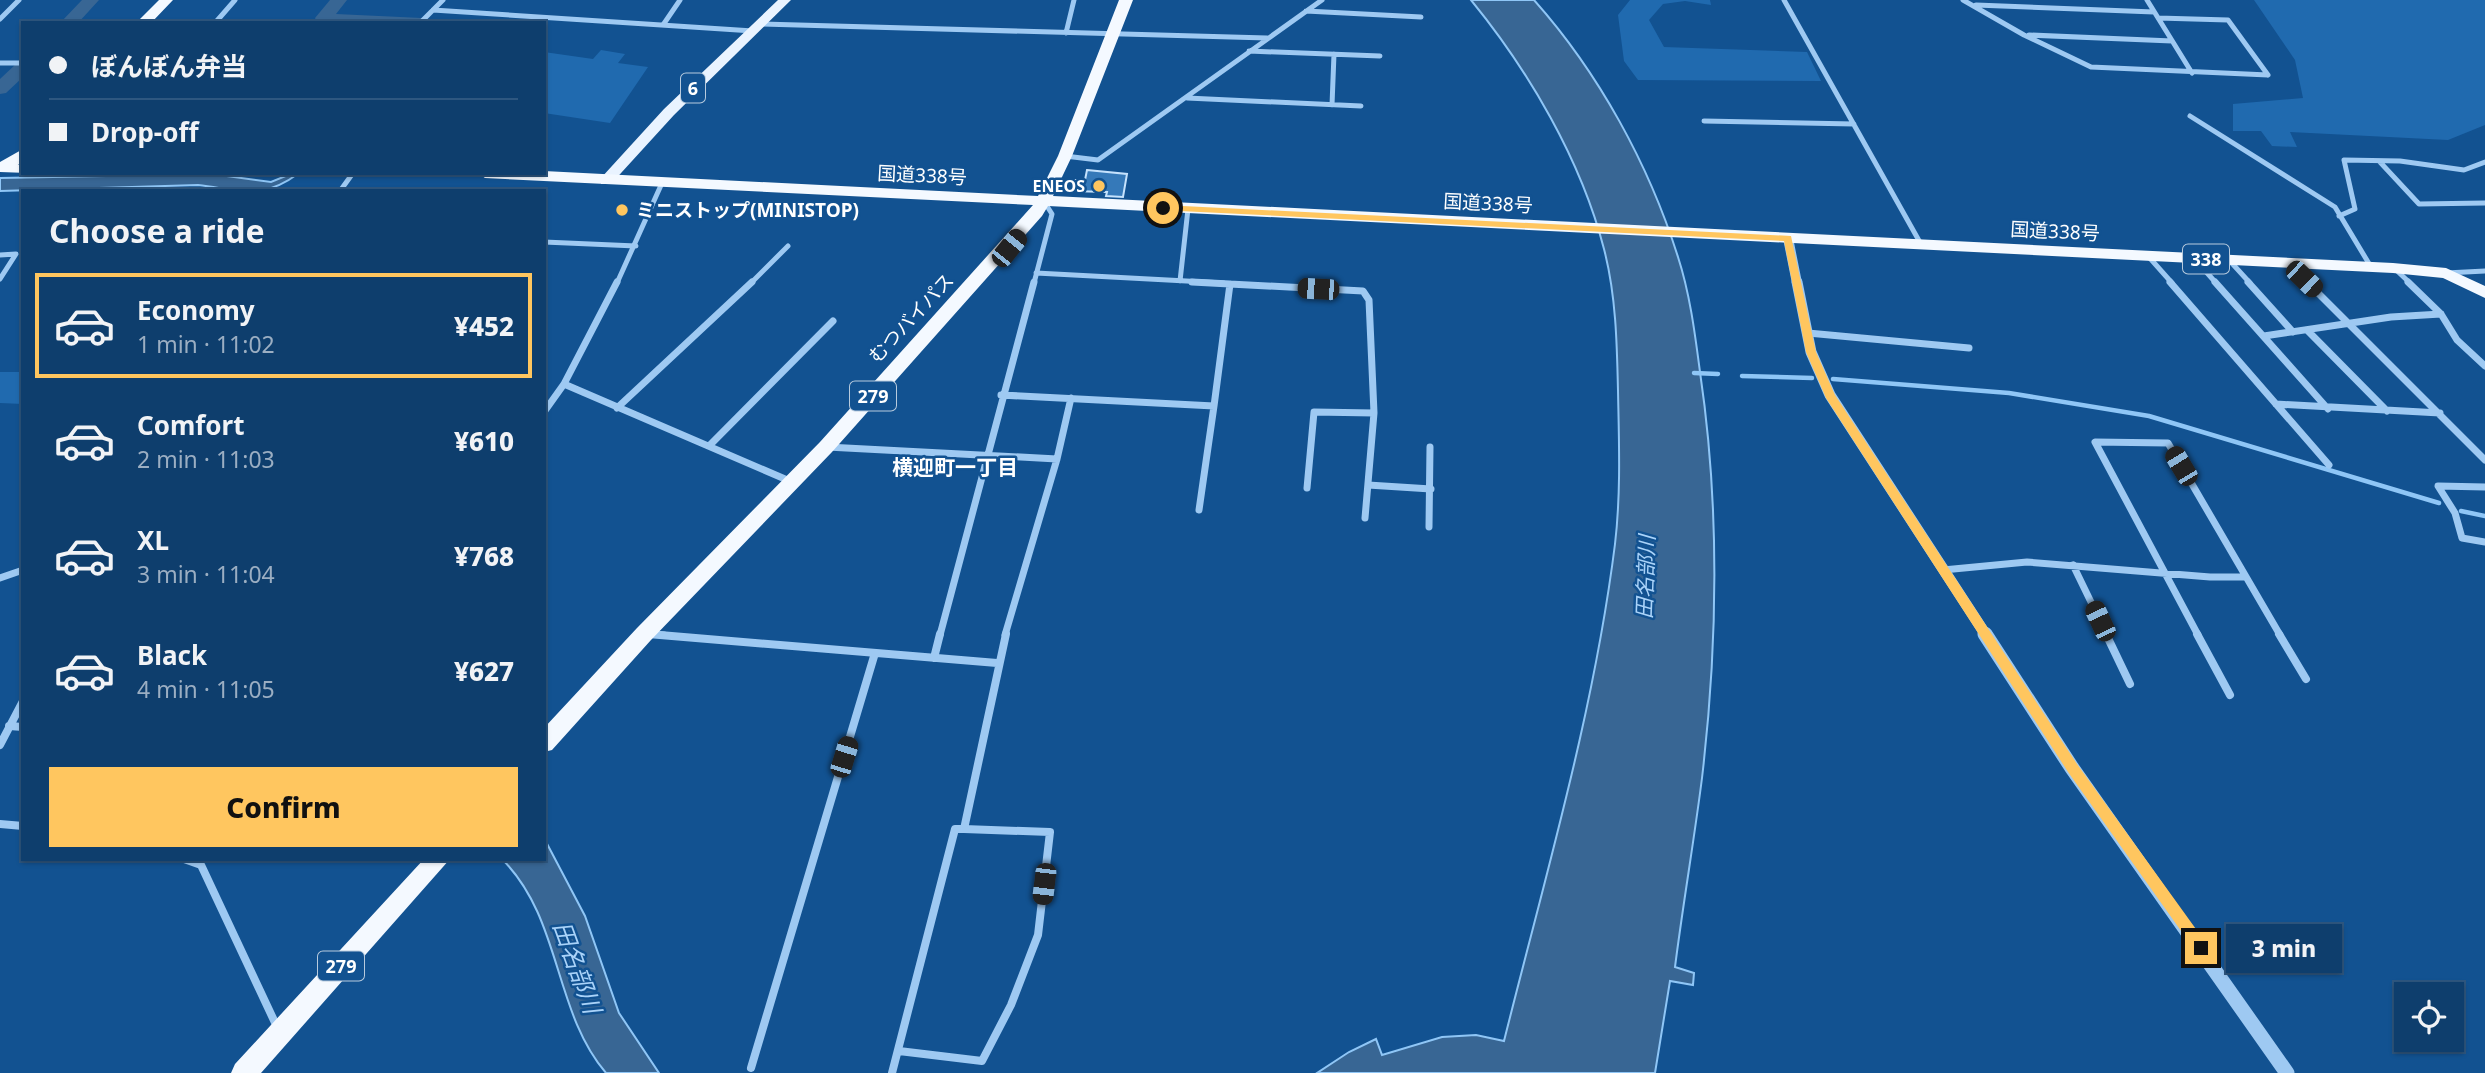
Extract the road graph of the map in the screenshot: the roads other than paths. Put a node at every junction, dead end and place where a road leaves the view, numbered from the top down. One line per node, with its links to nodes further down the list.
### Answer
1 (19, 0): 19 (street)
2 (166, 0): 20 (highway)
3 (235, 0): 21 (street)
4 (443, 0): 14 (street)
5 (680, 0): 23 (street)
6 (785, 0): 24 (main road, 6)
7 (1074, 0): 25 (street)
8 (1126, 0): 26 (highway, むつバイパス / 279)
9 (1322, 0): 15 (street)
10 (1784, 0): 41 (street)
11 (1963, 0): 13 (street)
12 (2147, 0): 16 (street)
13 (1972, 4): 16 (street); 27 (street)
14 (433, 10): 22 (street); 23 (street)
15 (1306, 11): 17 (street); 28 (street)
16 (2154, 12): 18 (street)
17 (1421, 17)
18 (2158, 18): 29 (street); 35 (street)
19 (0, 19)
20 (146, 21)
21 (217, 21)
22 (422, 21)
23 (663, 25): 24 (street)
24 (756, 27): 25 (street); 49 (main road, 6)
25 (1066, 33): 26 (street)
26 (1114, 34): 28 (street); 43 (highway, むつバイパス / 279)
27 (2024, 35): 29 (street); 35 (street)
28 (1267, 38): 30 (street)
29 (2172, 41): 35 (street)
30 (1248, 51): 31 (street); 36 (street)
31 (1334, 54): 32 (street); 37 (street)
32 (1380, 56)
33 (0, 63): 34 (street)
34 (21, 63)
35 (2192, 73)
36 (1186, 98): 37 (street); 43 (street)
37 (1332, 105): 38 (street)
38 (1361, 106)
39 (2190, 116): 54 (street)
40 (1704, 121): 41 (street)
41 (1854, 124): 59 (street)
42 (21, 154): 46 (highway)
43 (1065, 156): 51 (highway, むつバイパス / 279)
44 (2379, 161): 45 (street); 52 (street); 54 (street)
45 (2485, 162)
46 (2, 168): 47 (highway)
47 (21, 170)
48 (515, 175): 49 (highway, 国道338号 / 338)
49 (606, 181): 50 (highway, 国道338号 / 338)
50 (662, 184): 51 (highway, 国道338号 / 338); 57 (street)
51 (1045, 202): 53 (highway, 国道338号 / 338); 68 (street); 95 (highway, むつバイパス / 279)
52 (2485, 203)
53 (1188, 209): 55 (highway, 国道338号 / 338); 71 (street)
54 (2339, 216): 65 (street)
55 (1788, 238): 59 (highway, 国道338号 / 338); 79 (street)
56 (546, 242): 57 (street)
57 (636, 246): 83 (street)
58 (788, 246): 88 (street)
59 (1922, 246): 61 (highway, 国道338号 / 338)
60 (0, 255): 70 (street)
61 (2148, 256): 62 (highway, 国道338号 / 338); 86 (street)
62 (2193, 258): 63 (highway, 国道338号 / 338); 80 (street)
63 (2229, 260): 64 (highway, 国道338号 / 338); 78 (street)
64 (2288, 264): 65 (highway, 国道338号 / 338); 76 (street)
65 (2371, 267): 66 (highway, 国道338号 / 338)
66 (2393, 268): 69 (highway, 国道338号 / 338); 74 (street)
67 (2485, 271): 69 (street)
68 (1037, 273): 71 (street); 84 (street)
69 (2446, 273): 73 (highway, 国道338号 / 338)
70 (0, 279)
71 (1180, 281): 72 (street)
72 (1230, 284): 87 (street); 93 (street)
73 (2485, 293)
74 (2441, 314): 76 (street); 82 (street)
75 (833, 321): 94 (street)
76 (2352, 325): 77 (street); 92 (street)
77 (2307, 330): 78 (street); 91 (street)
78 (2293, 332): 80 (street)
79 (1808, 333): 81 (street); 111 (street)
80 (2264, 336): 90 (street)
81 (1969, 348)
82 (2485, 366)
83 (564, 384): 88 (street); 89 (street)
84 (1001, 396): 85 (street); 97 (street)
85 (1071, 398): 87 (street); 98 (street)
86 (2275, 404): 90 (street); 100 (street)
87 (1214, 406): 106 (street)
88 (617, 408): 94 (street)
89 (546, 409)
90 (2328, 409): 91 (street)
91 (2386, 411): 92 (street)
92 (2440, 413): 99 (street)
93 (1374, 414): 102 (street); 104 (street)
94 (709, 446): 101 (street)
95 (826, 447): 97 (street); 101 (highway, むつバイパス / 279)
96 (1430, 447): 105 (street)
97 (985, 456): 98 (street); 118 (street)
98 (1057, 459): 119 (street)
99 (2485, 460)
100 (2329, 465)
101 (792, 482): 116 (highway, むつバイパス / 279)
102 (1368, 485): 105 (street); 107 (street)
103 (2485, 487): 109 (street)
104 (1307, 488)
105 (1431, 489): 108 (street)
106 (1199, 510)
107 (1365, 518)
108 (1429, 527)
109 (2485, 542)
110 (2073, 565): 111 (street); 113 (street); 121 (street)
111 (1943, 570): 138 (street)
112 (21, 571): 115 (street)
113 (2164, 572): 114 (street); 114 (street); 122 (street)
114 (2246, 577): 120 (street)
115 (0, 578)
116 (644, 634): 117 (street); 126 (highway, むつバイパス / 279)
117 (875, 653): 118 (street); 135 (street)
118 (934, 658): 119 (street)
119 (996, 663): 130 (street)
120 (2306, 679)
121 (2130, 684)
122 (2230, 695)
123 (21, 705): 124 (street)
124 (9, 726): 125 (street); 127 (street)
125 (21, 727)
126 (546, 741)
127 (0, 745)
128 (0, 824): 129 (street)
129 (21, 826)
130 (964, 829): 134 (street); 134 (street)
131 (437, 861): 133 (highway, 279)
132 (204, 862): 133 (street)
133 (281, 1034): 136 (highway, 279)
134 (899, 1051): 137 (street)
135 (751, 1068)
136 (244, 1073)
137 (892, 1073)
138 (2287, 1073)

